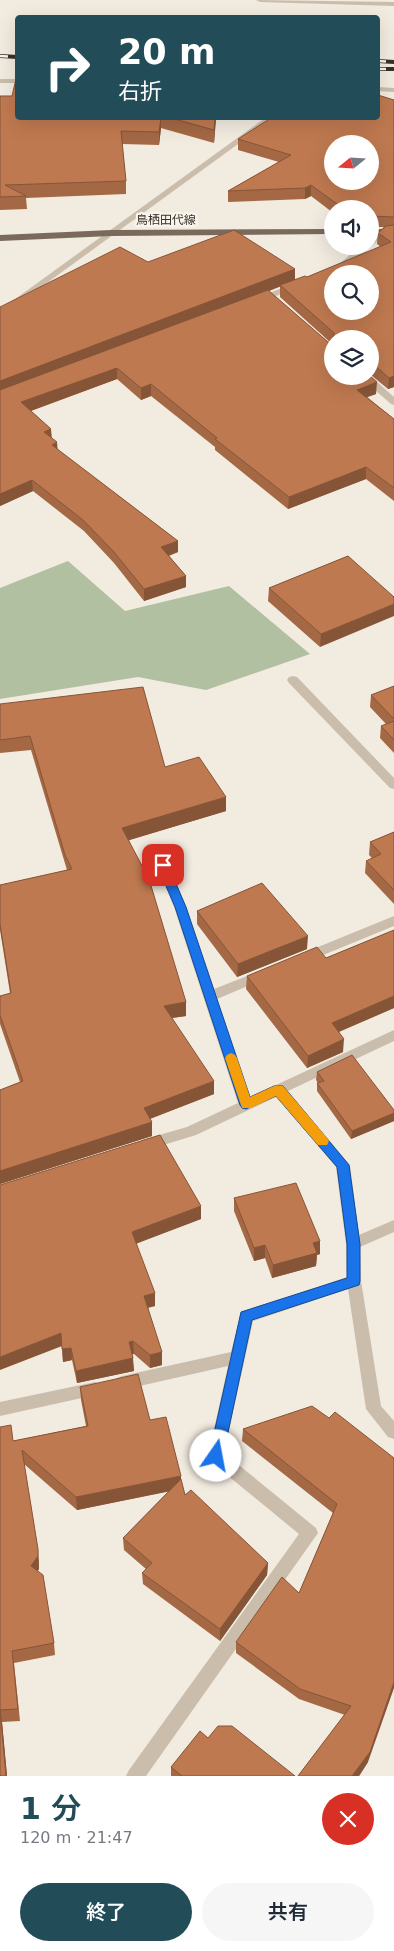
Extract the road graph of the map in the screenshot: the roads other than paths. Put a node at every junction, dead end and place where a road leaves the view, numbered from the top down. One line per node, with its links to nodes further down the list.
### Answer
1 (260, 0): 2 (street)
2 (394, 4)
3 (0, 81): 4 (street)
4 (15, 81)
5 (380, 89): 6 (street)
6 (394, 90)
7 (267, 120): 12 (street)
8 (324, 232): 12 (main road, 鳥栖田代線)
9 (379, 232): 10 (main road)
10 (383, 232): 11 (main road); 13 (street)
11 (394, 232)
12 (111, 233): 14 (main road, 鳥栖田代線); 19 (street)
13 (379, 235)
14 (0, 238)
15 (356, 255): 16 (street)
16 (344, 265)
17 (305, 282): 18 (street)
18 (251, 302)
19 (0, 314)
20 (374, 385): 21 (street)
21 (394, 402)
22 (293, 680): 23 (street)
23 (394, 786)
24 (157, 851): 28 (street)
25 (394, 920): 26 (street)
26 (293, 962)
27 (275, 970): 28 (street)
28 (211, 996): 31 (street)
29 (394, 1035): 30 (street)
30 (278, 1090): 31 (street); 34 (street)
31 (246, 1105): 32 (street)
32 (133, 1149)
33 (394, 1226): 34 (street)
34 (353, 1244): 35 (street)
35 (354, 1281): 36 (street); 38 (street)
36 (238, 1357): 37 (street); 39 (street)
37 (0, 1409)
38 (394, 1432)
39 (135, 1776)

